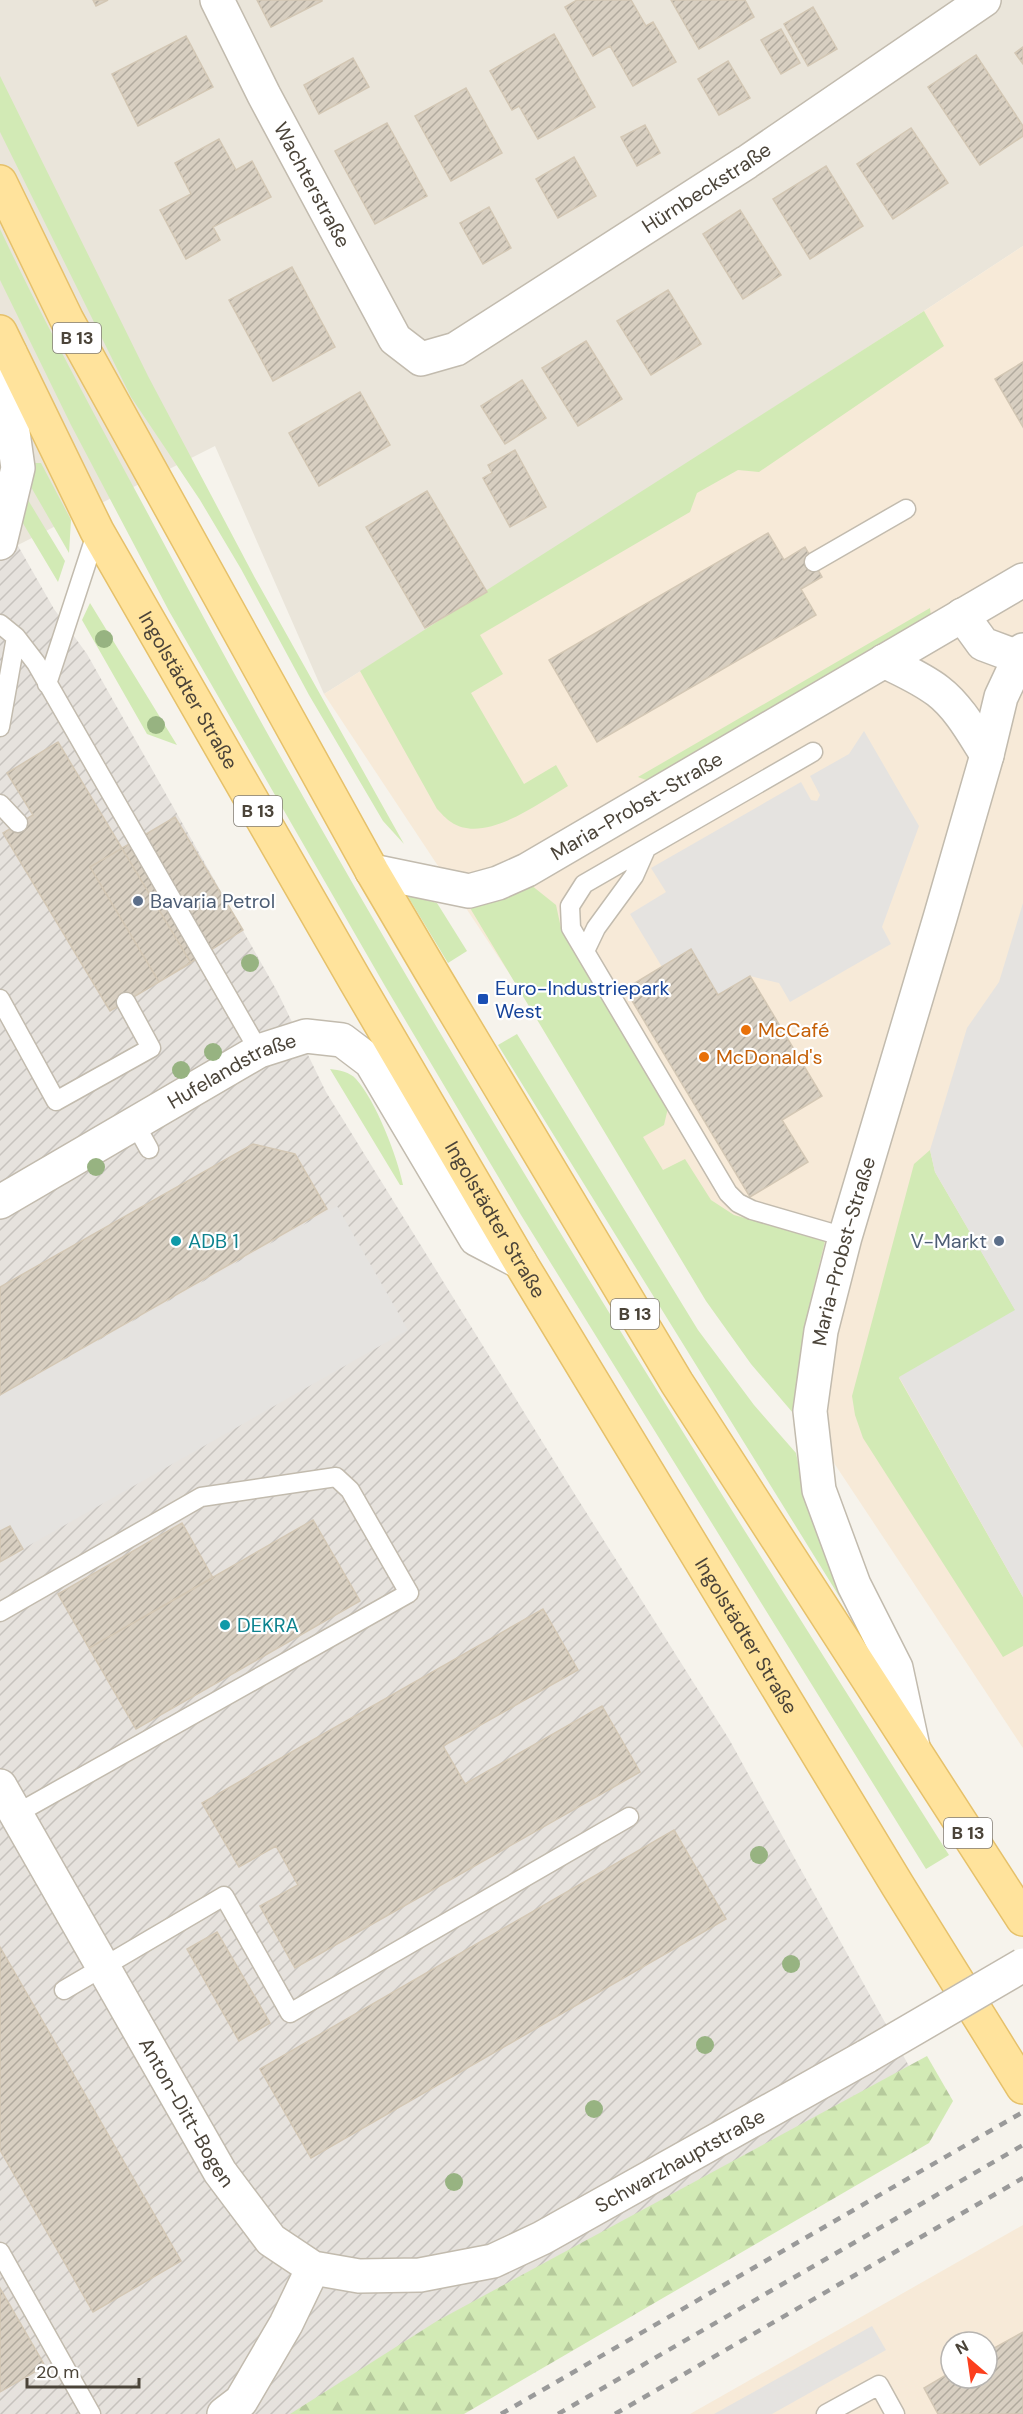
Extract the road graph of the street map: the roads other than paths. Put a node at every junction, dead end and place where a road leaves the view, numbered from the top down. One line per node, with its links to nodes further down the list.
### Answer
1 (217, 0): 5 (street, Wachterstraße)
2 (984, 0): 5 (street, Hürnbeckstraße)
3 (0, 182): 24 (main road, B 13)
4 (5, 343): 7 (street); 8 (main road, Ingolstädter Straße / B 13)
5 (421, 359)
6 (906, 509): 10 (lane)
7 (4, 510): 9 (street)
8 (98, 531): 17 (lane); 31 (main road, Ingolstädter Straße / B 13)
9 (0, 543)
10 (814, 562)
11 (1023, 580): 12 (street, Maria-Probst-Straße)
12 (962, 615): 15 (street, Maria-Probst-Straße); 16 (street, Maria-Probst-Straße)
13 (0, 624): 14 (lane)
14 (16, 637): 17 (lane); 18 (lane)
15 (1020, 654): 20 (street, Maria-Probst-Straße)
16 (884, 660): 20 (street); 24 (street, Maria-Probst-Straße)
17 (47, 684): 28 (lane)
18 (0, 727)
19 (813, 752): 23 (lane)
20 (987, 755): 30 (street, Maria-Probst-Straße)
21 (0, 804): 22 (lane)
22 (18, 824)
23 (646, 849): 25 (lane); 25 (lane)
24 (372, 871): 33 (main road, B 13)
25 (585, 951): 30 (lane)
26 (0, 999): 27 (lane)
27 (126, 1002)
28 (259, 1051): 29 (street, Hufelandstraße); 31 (street, Hufelandstraße)
29 (0, 1202)
30 (845, 1237): 33 (street, Maria-Probst-Straße)
31 (520, 1262): 41 (main road, Ingolstädter Straße / B 13)
32 (0, 1612): 35 (lane)
33 (913, 1747): 37 (main road, B 13)
34 (0, 1786): 35 (street, Anton-Ditt-Bogen)
35 (16, 1814): 39 (street, Anton-Ditt-Bogen)
36 (629, 1817): 39 (lane)
37 (1023, 1919)
38 (1023, 1965): 43 (street, Schwarzhauptstraße, bridge)
39 (103, 1966): 40 (lane); 43 (street, Anton-Ditt-Bogen)
40 (64, 1990)
41 (1023, 2087)
42 (0, 2252): 44 (lane)
43 (313, 2268): 45 (street)
44 (91, 2414)
45 (224, 2414)
46 (826, 2414): 47 (lane)
47 (895, 2414)

